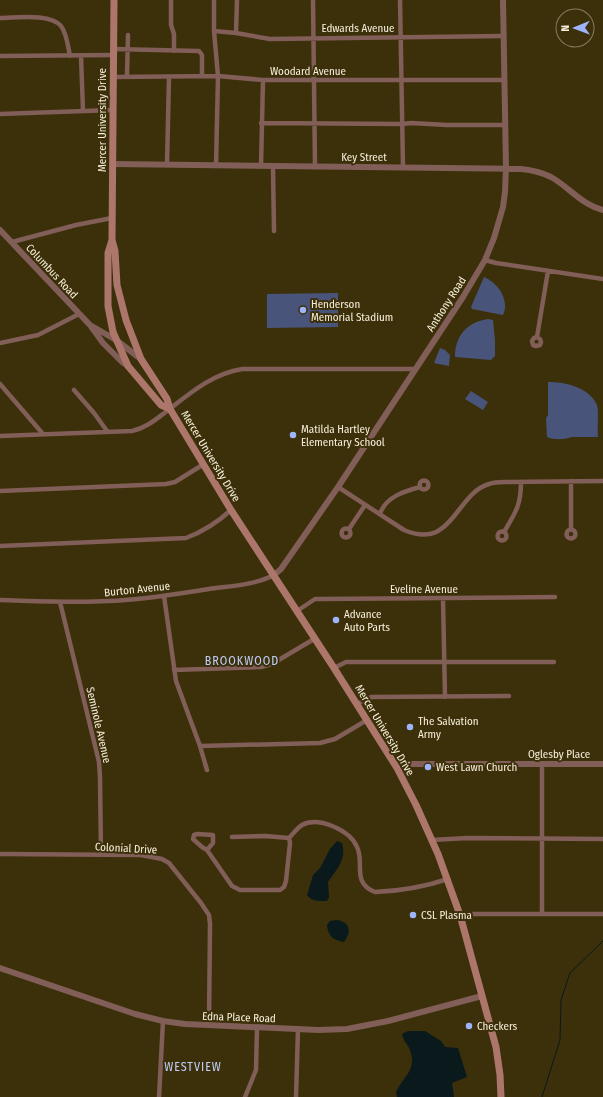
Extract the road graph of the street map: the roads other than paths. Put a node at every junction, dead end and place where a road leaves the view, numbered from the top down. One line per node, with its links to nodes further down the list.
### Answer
1 (114, 0): 17 (main road, Mercer University Drive)
2 (171, 0): 16 (street)
3 (214, 0): 9 (street)
4 (237, 0): 10 (street)
5 (313, 0): 13 (street)
6 (400, 0): 14 (street)
7 (502, 0): 12 (street, Anthony Road)
8 (0, 18): 19 (street)
9 (214, 32): 10 (street, Edwards Avenue); 23 (street)
10 (236, 33): 13 (street, Edwards Avenue)
11 (128, 35): 15 (street)
12 (503, 36): 14 (street, Edwards Avenue); 28 (street, Anthony Road)
13 (313, 37): 14 (street, Edwards Avenue); 29 (street)
14 (401, 37): 27 (street)
15 (128, 49): 16 (street); 17 (street); 21 (street)
16 (174, 50): 22 (street)
17 (113, 52): 20 (street); 24 (main road, Mercer University Drive)
18 (0, 56): 19 (street)
19 (70, 56): 20 (street)
20 (81, 56): 31 (street)
21 (127, 76): 24 (street, Woodard Avenue); 25 (street, Woodard Avenue)
22 (202, 76): 23 (street, Woodard Avenue); 25 (street, Woodard Avenue)
23 (218, 76): 26 (street, Woodard Avenue); 39 (street)
24 (113, 77): 30 (main road, Mercer University Drive)
25 (169, 77): 38 (street)
26 (263, 80): 29 (street, Woodard Avenue); 33 (street)
27 (402, 80): 28 (street, Woodard Avenue); 29 (street, Woodard Avenue); 35 (street)
28 (504, 80): 36 (street, Anthony Road)
29 (313, 81): 34 (street)
30 (113, 110): 31 (street); 37 (main road, Mercer University Drive)
31 (83, 111): 32 (street)
32 (0, 114)
33 (262, 123): 34 (street); 40 (street)
34 (314, 123): 35 (street); 42 (street)
35 (402, 124): 36 (street); 43 (street)
36 (505, 125): 44 (street, Anthony Road)
37 (113, 164): 38 (street, Key Street); 46 (main road, Mercer University Drive)
38 (167, 165): 39 (street, Key Street)
39 (216, 166): 40 (street, Key Street)
40 (261, 166): 41 (street, Key Street)
41 (272, 166): 42 (street, Key Street); 48 (street)
42 (315, 167): 43 (street, Key Street)
43 (403, 167): 44 (street, Key Street)
44 (506, 168): 45 (street, Key Street); 51 (street, Anthony Road)
45 (603, 210)
46 (112, 218): 49 (main road, Mercer University Drive); 50 (street)
47 (0, 230): 50 (street, Columbus Road)
48 (274, 231)
49 (112, 240): 57 (main road, Mercer University Drive); 59 (main road, Mercer University Drive)
50 (12, 242): 54 (street, Columbus Road)
51 (485, 260): 52 (street); 61 (street, Anthony Road)
52 (548, 271): 53 (street); 56 (street)
53 (603, 279)
54 (79, 314): 55 (street, Columbus Road); 58 (street)
55 (90, 326): 57 (street, Columbus Road); 60 (street, Columbus Road)
56 (537, 337)
57 (116, 340): 59 (street, Columbus Road); 60 (main road, Mercer University Drive)
58 (0, 343)
59 (141, 359): 64 (main road, Mercer University Drive)
60 (128, 366): 64 (main road, Mercer University Drive)
61 (415, 369): 64 (street); 72 (street, Anthony Road)
62 (0, 384): 66 (street)
63 (74, 390): 65 (street)
64 (170, 409): 65 (street); 68 (main road, Mercer University Drive)
65 (107, 431): 66 (street)
66 (43, 434): 67 (street)
67 (0, 436)
68 (204, 464): 74 (street); 76 (main road, Mercer University Drive)
69 (571, 481): 70 (street); 71 (street); 78 (street)
70 (603, 481)
71 (521, 482): 77 (street); 80 (street)
72 (338, 487): 75 (street); 82 (street, Anthony Road)
73 (420, 487): 77 (street)
74 (0, 491)
75 (365, 505): 77 (street); 79 (street)
76 (231, 510): 81 (street); 82 (main road, Mercer University Drive)
77 (380, 514)
78 (571, 529)
79 (349, 530)
80 (504, 532)
81 (0, 546)
82 (274, 575): 83 (street, Burton Avenue); 88 (main road, Mercer University Drive)
83 (164, 596): 87 (street, Burton Avenue); 93 (street)
84 (555, 597): 85 (street, Eveline Avenue)
85 (443, 598): 88 (street, Eveline Avenue); 90 (street)
86 (0, 600): 87 (street, Burton Avenue)
87 (60, 602): 110 (street, Seminole Avenue)
88 (297, 611): 89 (main road, Mercer University Drive)
89 (314, 639): 92 (main road, Mercer University Drive); 93 (street)
90 (444, 661): 91 (street); 92 (street); 95 (street)
91 (554, 662)
92 (334, 668): 96 (main road, Mercer University Drive)
93 (174, 670): 98 (street)
94 (509, 696): 95 (street)
95 (445, 697): 96 (street)
96 (357, 705): 97 (main road, Mercer University Drive)
97 (367, 720): 98 (street); 101 (main road, Mercer University Drive)
98 (200, 746): 102 (street)
99 (542, 764): 100 (street, Oglesby Place); 101 (street, Oglesby Place); 105 (street)
100 (603, 764)
101 (397, 768): 107 (main road, Mercer University Drive)
102 (207, 770)
103 (232, 837): 104 (street)
104 (289, 838): 108 (street); 111 (street)
105 (542, 839): 106 (street); 107 (street); 112 (street)
106 (603, 839)
107 (432, 840): 111 (main road, Mercer University Drive)
108 (207, 850): 108 (street)
109 (0, 854): 110 (street, Colonial Drive)
110 (101, 854): 118 (street, Colonial Drive)
111 (448, 879): 114 (main road, Mercer University Drive)
112 (542, 914): 113 (street); 114 (street)
113 (603, 914)
114 (460, 915): 116 (main road, Mercer University Drive)
115 (0, 968): 117 (street, Edna Place Road)
116 (482, 996): 120 (street, Edna Place Road); 124 (main road, Mercer University Drive)
117 (164, 1021): 118 (street, Edna Place Road); 121 (street)
118 (209, 1025): 119 (street, Edna Place Road)
119 (257, 1028): 120 (street, Edna Place Road); 122 (street)
120 (298, 1029): 123 (street)
121 (159, 1097)
122 (245, 1097)
123 (296, 1097)
124 (501, 1097)

